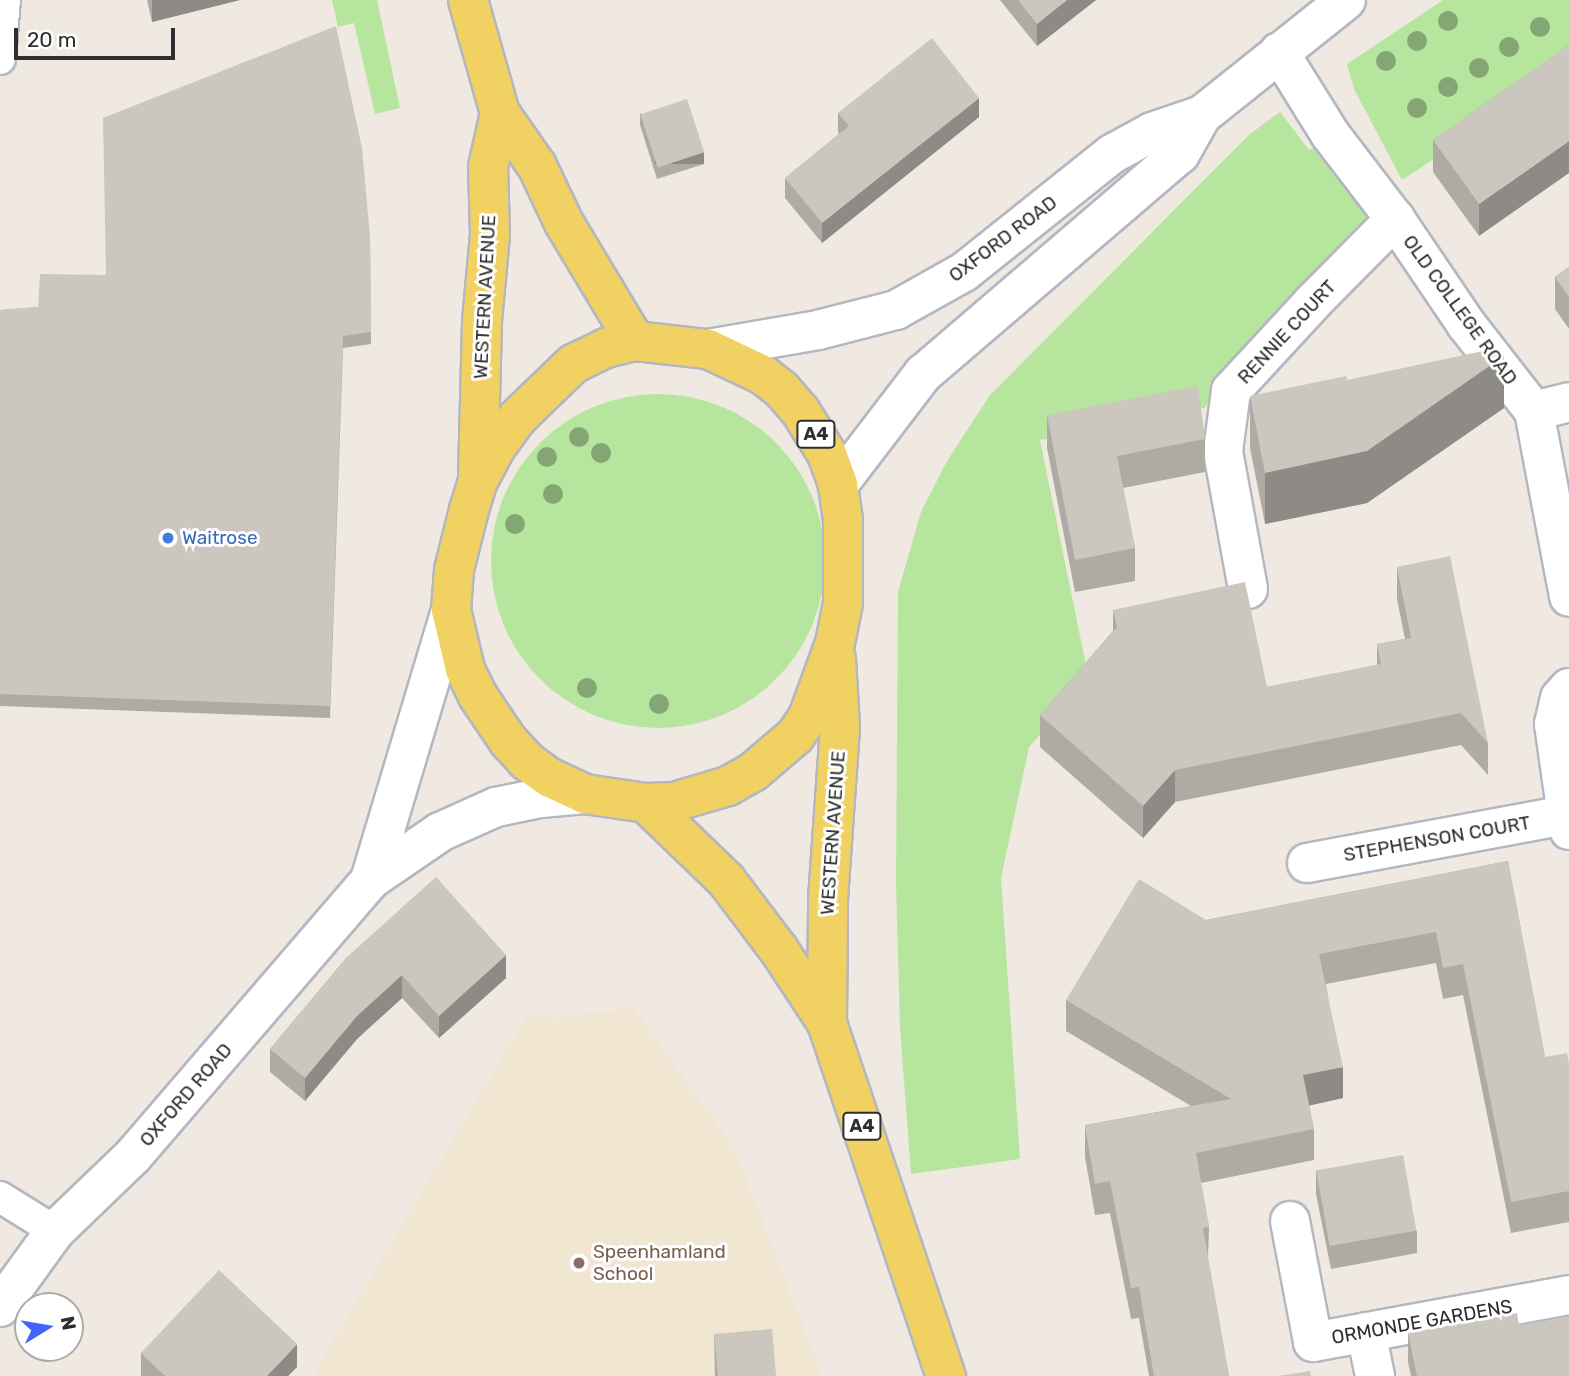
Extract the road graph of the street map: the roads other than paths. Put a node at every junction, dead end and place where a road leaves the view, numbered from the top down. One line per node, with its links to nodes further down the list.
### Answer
1 (5, 0): 5 (lane)
2 (468, 0): 6 (main road, WESTERN AVENUE / A4)
3 (1346, 0): 4 (street, OXFORD ROAD)
4 (1279, 52): 7 (street, OXFORD ROAD); 8 (street, OLD COLLEGE ROAD)
5 (0, 59)
6 (500, 113): 9 (main road, WESTERN AVENUE / A4); 12 (main road, WESTERN AVENUE / A4)
7 (1202, 115): 10 (street, OXFORD ROAD); 13 (street, OXFORD ROAD)
8 (1395, 219): 11 (street, OLD COLLEGE ROAD); 14 (street, RENNIE COURT)
9 (635, 341): 10 (main road, A4); 12 (main road, A4)
10 (708, 349): 13 (main road, A4)
11 (1552, 407): 15 (street, OLD COLLEGE ROAD)
12 (478, 481): 16 (main road, A4)
13 (838, 485): 17 (main road, A4)
14 (1248, 589)
15 (1569, 597)
16 (450, 610): 19 (main road, A4); 23 (street, OXFORD ROAD)
17 (835, 643): 20 (main road, A4); 24 (main road, WESTERN AVENUE / A4)
18 (1569, 688): 21 (street)
19 (585, 794): 20 (main road, A4); 23 (street, OXFORD ROAD)
20 (646, 803): 24 (main road, WESTERN AVENUE / A4)
21 (1568, 823): 22 (street, STEPHENSON COURT)
22 (1307, 863)
23 (370, 880): 27 (street, OXFORD ROAD)
24 (827, 1023): 31 (main road, WESTERN AVENUE / A4)
25 (0, 1197): 27 (lane)
26 (1290, 1221): 30 (street, ORMONDE GARDENS)
27 (55, 1231): 29 (street, OXFORD ROAD)
28 (1569, 1295): 30 (street, ORMONDE GARDENS)
29 (0, 1307)
30 (1366, 1332): 32 (street)
31 (946, 1376)
32 (1375, 1376)

